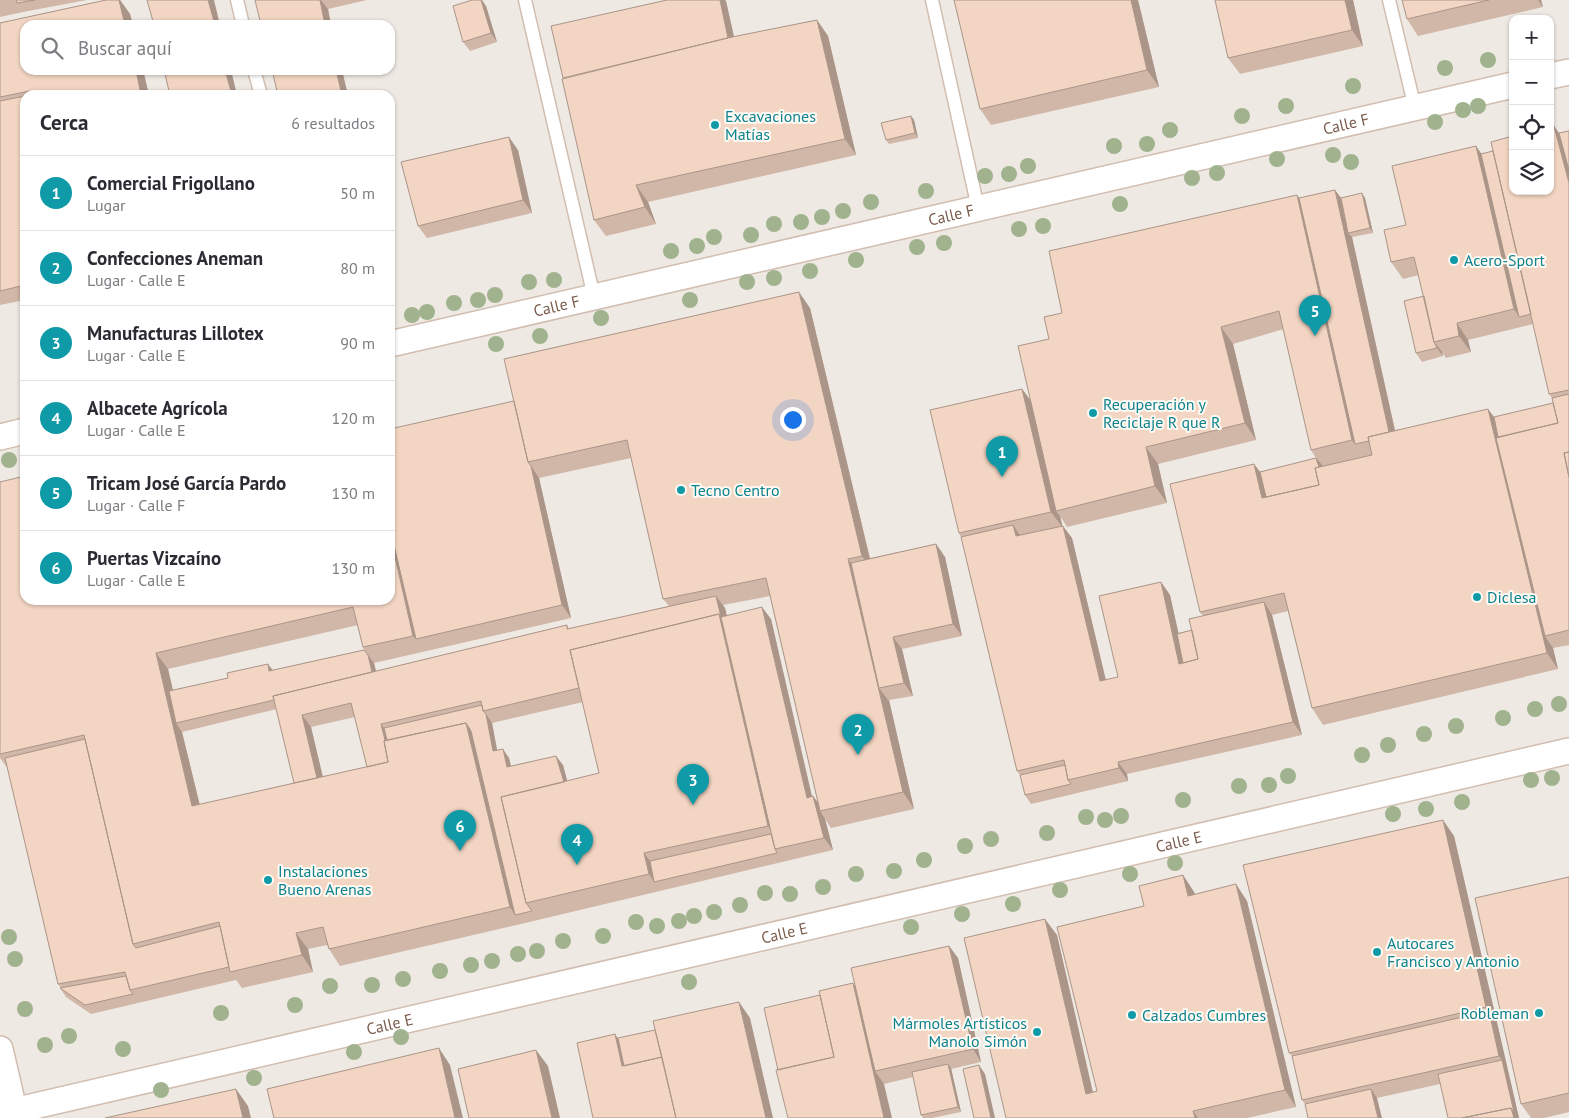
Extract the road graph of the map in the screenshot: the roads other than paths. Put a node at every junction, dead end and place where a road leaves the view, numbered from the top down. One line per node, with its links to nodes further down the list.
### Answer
1 (237, 0): 5 (lane)
2 (525, 0): 13 (lane)
3 (932, 0): 12 (lane)
4 (1389, 0): 11 (lane)
5 (242, 20)
6 (1569, 72): 8 (street)
7 (255, 75): 10 (lane)
8 (1554, 75)
9 (1509, 86): 11 (street, Calle F)
10 (260, 90)
11 (1415, 108): 12 (street, Calle F)
12 (978, 208): 13 (street, Calle F)
13 (594, 297): 14 (street, Calle F)
14 (395, 343)
15 (20, 432): 16 (street)
16 (0, 437)
17 (1569, 751): 19 (street, Calle E)
18 (0, 1049): 19 (street)
19 (10, 1114)

